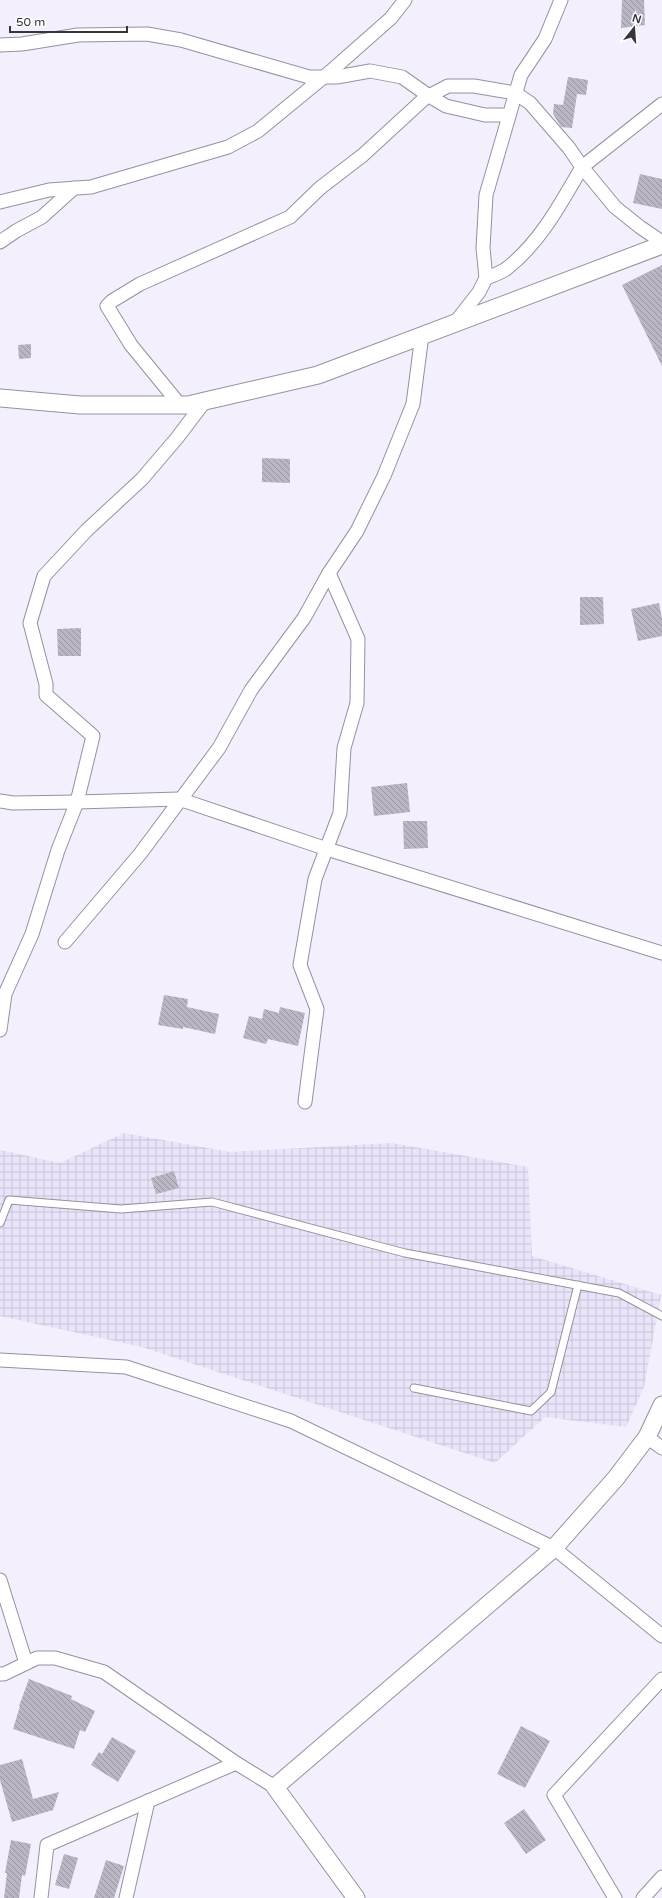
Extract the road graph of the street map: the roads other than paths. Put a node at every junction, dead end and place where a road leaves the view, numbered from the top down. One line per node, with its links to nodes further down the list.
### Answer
1 (405, 0): 4 (street)
2 (561, 0): 5 (street)
3 (0, 45): 4 (street)
4 (323, 77): 6 (street); 10 (street)
5 (515, 93): 6 (street); 8 (street); 9 (street)
6 (429, 96): 8 (street); 20 (street)
7 (662, 104): 9 (street)
8 (508, 115): 15 (street)
9 (582, 167): 13 (street); 15 (street)
10 (74, 188): 11 (street); 12 (street)
11 (0, 202)
12 (0, 242)
13 (662, 242)
14 (662, 245): 16 (street)
15 (486, 278): 16 (street)
16 (454, 324): 17 (street)
17 (422, 336): 19 (street); 21 (street)
18 (0, 398): 20 (street)
19 (205, 401): 20 (street); 24 (street)
20 (180, 405)
21 (329, 573): 22 (street); 25 (street)
22 (179, 799): 24 (street); 25 (street); 26 (street)
23 (0, 801): 24 (street)
24 (77, 802): 28 (street)
25 (327, 849): 27 (street); 29 (street)
26 (65, 942)
27 (662, 953)
28 (0, 1030)
29 (305, 1102)
30 (0, 1222): 31 (lane)
31 (578, 1285): 32 (lane); 34 (lane)
32 (662, 1316)
33 (0, 1360): 38 (street)
34 (414, 1388)
35 (662, 1405): 36 (street)
36 (647, 1437): 37 (street); 38 (street)
37 (662, 1448)
38 (554, 1548): 41 (street); 46 (street)
39 (0, 1580): 40 (street)
40 (2, 1594): 42 (street)
41 (662, 1636)
42 (26, 1663): 43 (street); 45 (street)
43 (0, 1674)
44 (662, 1679): 52 (street)
45 (236, 1763): 46 (street); 47 (street)
46 (275, 1787): 51 (street)
47 (148, 1802): 49 (street); 50 (street)
48 (662, 1877): 53 (street)
49 (41, 1898)
50 (126, 1898)
51 (356, 1898)
52 (615, 1898)
53 (643, 1898)

